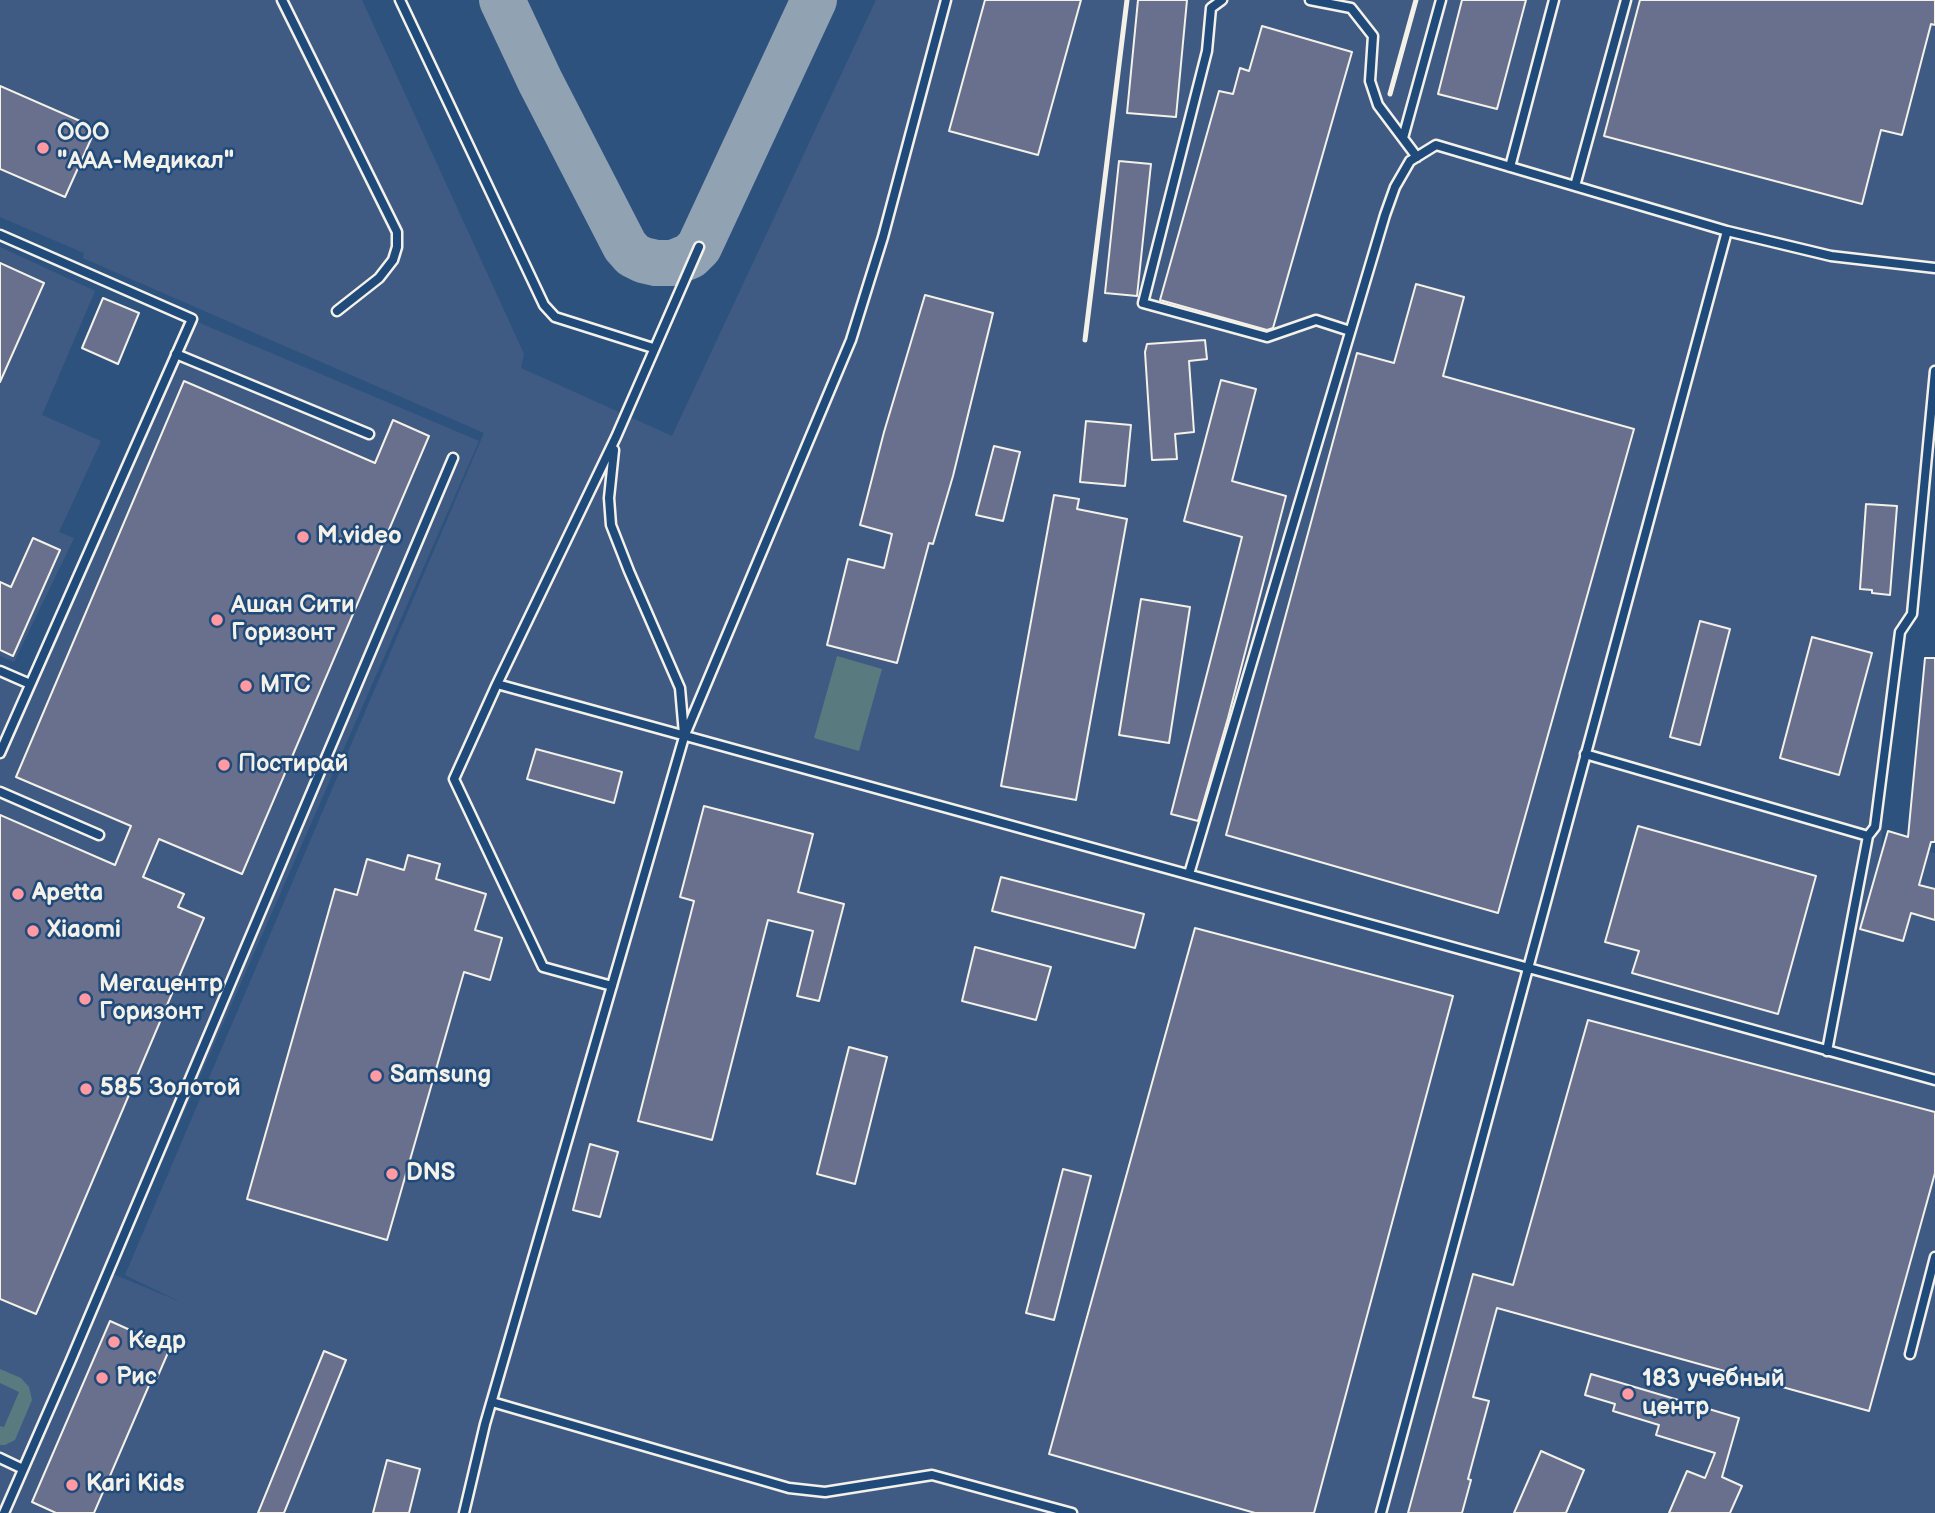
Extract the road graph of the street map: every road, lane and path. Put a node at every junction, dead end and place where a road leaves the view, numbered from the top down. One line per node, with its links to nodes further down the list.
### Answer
1 (282, 0): 17 (lane)
2 (400, 0): 19 (lane)
3 (946, 0): 28 (lane)
4 (1222, 0): 18 (lane)
5 (1310, 0): 9 (lane)
6 (1441, 0): 9 (lane)
7 (1554, 0): 11 (lane)
8 (1626, 0): 12 (lane)
9 (1403, 138): 10 (lane)
10 (1417, 157): 11 (lane); 18 (lane)
11 (1510, 167): 12 (lane)
12 (1575, 186): 13 (lane)
13 (1727, 231): 16 (lane); 30 (lane)
14 (0, 235): 20 (lane)
15 (699, 247): 19 (lane)
16 (1935, 268)
17 (337, 311)
18 (1350, 331): 34 (lane)
19 (653, 348): 23 (lane)
20 (176, 354): 22 (lane); 26 (lane)
21 (1935, 371): 33 (lane)
22 (369, 434)
23 (616, 437): 27 (lane); 28 (lane)
24 (453, 458): 43 (lane)
25 (0, 671): 26 (lane)
26 (30, 684): 29 (lane)
27 (497, 684): 28 (lane); 36 (lane)
28 (684, 737): 34 (lane); 36 (lane)
29 (0, 753)
30 (1585, 754): 33 (lane); 35 (lane)
31 (0, 792): 32 (lane)
32 (99, 835)
33 (1868, 835): 37 (lane)
34 (1189, 874): 35 (lane)
35 (1528, 968): 37 (lane); 47 (lane)
36 (612, 986): 41 (lane)
37 (1827, 1051): 38 (lane)
38 (1935, 1080)
39 (1935, 1257): 40 (lane)
40 (1910, 1353)
41 (492, 1402): 45 (lane); 46 (lane)
42 (0, 1458): 43 (lane)
43 (23, 1469): 44 (lane)
44 (4, 1513)
45 (464, 1513)
46 (1072, 1513)
47 (1381, 1513)

